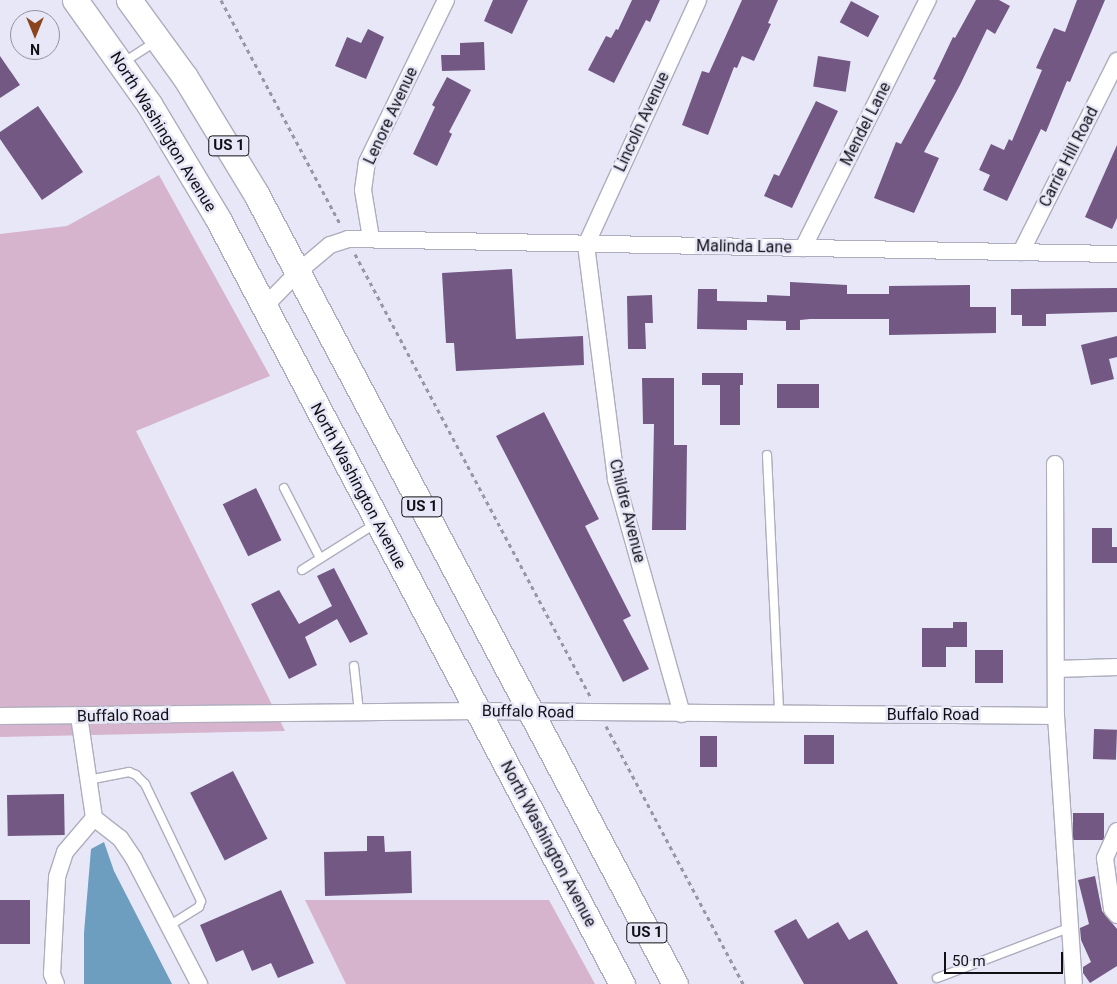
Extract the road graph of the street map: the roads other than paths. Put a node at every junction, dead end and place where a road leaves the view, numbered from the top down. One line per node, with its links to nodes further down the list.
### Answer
1 (75, 0): 9 (main road, North Washington Avenue / US 1)
2 (129, 0): 7 (main road, US 1)
3 (147, 0): 7 (main road)
4 (446, 0): 10 (street, Lenore Avenue)
5 (698, 0): 11 (street, Lincoln Avenue)
6 (928, 0): 12 (street, Mendel Lane)
7 (159, 39): 9 (lane); 15 (main road, US 1)
8 (1117, 61): 13 (street, Carrie Hill Road)
9 (122, 63): 16 (main road, North Washington Avenue / US 1)
10 (371, 238): 11 (street, Malinda Lane); 15 (street, Malinda Lane)
11 (586, 244): 12 (street, Malinda Lane); 29 (street, Childre Avenue)
12 (803, 248): 13 (street, Malinda Lane)
13 (1021, 252): 14 (street, Malinda Lane)
14 (1117, 254)
15 (298, 272): 16 (street, Malinda Lane); 28 (main road, US 1)
16 (264, 307): 20 (main road, North Washington Avenue / US 1)
17 (767, 455): 30 (lane)
18 (1055, 464): 25 (street)
19 (284, 488): 21 (lane)
20 (377, 523): 21 (lane); 26 (main road, North Washington Avenue / US 1)
21 (320, 558): 22 (lane)
22 (302, 570)
23 (354, 666): 27 (lane)
24 (1117, 667): 25 (street)
25 (1057, 668): 33 (street)
26 (477, 711): 27 (street, Buffalo Road); 28 (street, Buffalo Road); 43 (main road, North Washington Avenue / US 1)
27 (359, 712): 32 (street, Buffalo Road)
28 (531, 713): 29 (street, Buffalo Road); 44 (main road, US 1)
29 (682, 714): 30 (street, Buffalo Road)
30 (778, 714): 33 (street, Buffalo Road)
31 (0, 716): 32 (street, Buffalo Road)
32 (79, 716): 34 (street)
33 (1056, 716): 39 (street)
34 (88, 780): 35 (street); 38 (lane)
35 (94, 818): 38 (street); 41 (street)
36 (1117, 832): 37 (street)
37 (1117, 915)
38 (169, 926): 42 (street)
39 (1071, 927): 40 (lane); 45 (street)
40 (937, 978)
41 (56, 984)
42 (199, 984)
43 (622, 984)
44 (675, 984)
45 (1074, 984)

